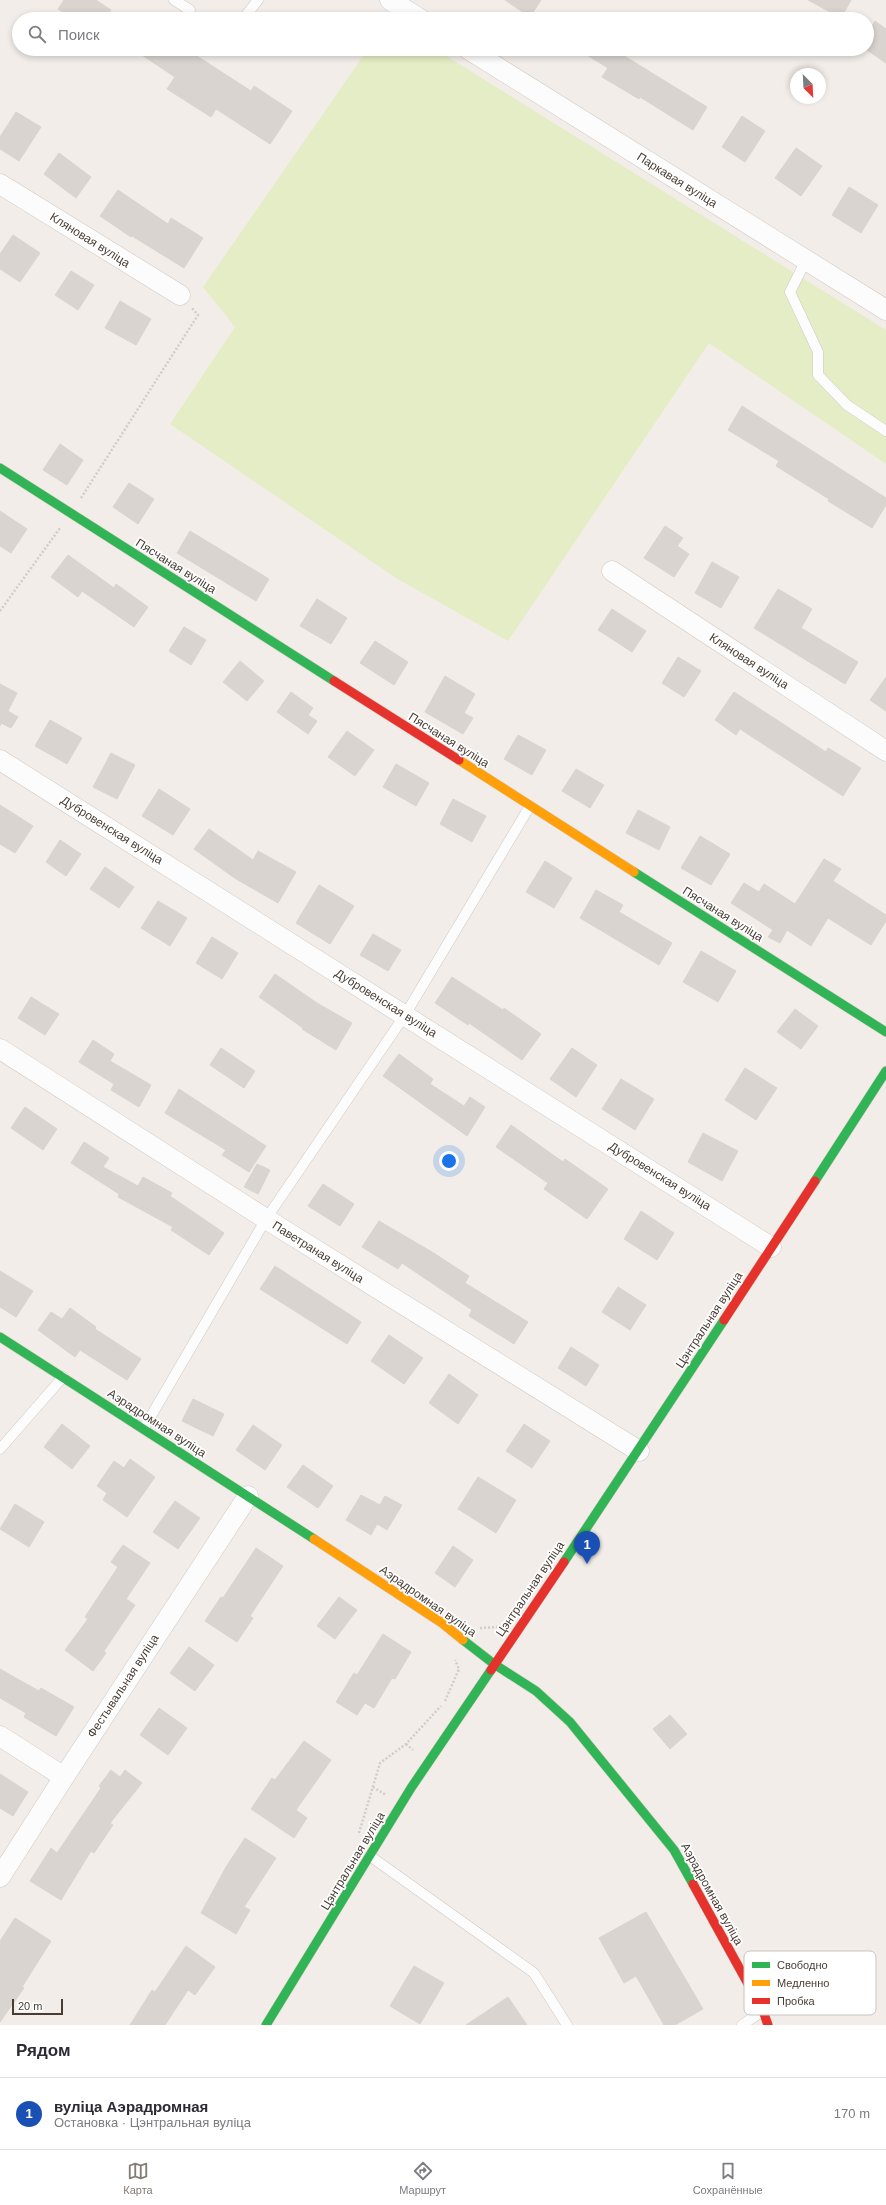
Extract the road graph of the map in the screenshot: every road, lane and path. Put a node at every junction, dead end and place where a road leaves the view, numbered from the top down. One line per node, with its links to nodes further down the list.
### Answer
1 (174, 0): 4 (lane)
2 (258, 0): 5 (lane)
3 (396, 2): 6 (street)
4 (190, 10)
5 (249, 12)
6 (410, 12)
7 (479, 56): 9 (street, Паркавая вуліца)
8 (0, 184): 10 (street, Кляновая вуліца)
9 (806, 260): 11 (street, Паркавая вуліца); 12 (lane)
10 (180, 296): 14 (path)
11 (886, 310)
12 (886, 431)
13 (0, 468): 14 (street, Пясчаная вуліца)
14 (71, 513): 16 (path); 19 (street, Пясчаная вуліца)
15 (612, 571): 17 (street, Кляновая вуліца)
16 (0, 611)
17 (886, 751)
18 (0, 760): 20 (street, Дубровенская вуліца)
19 (530, 806): 20 (lane); 21 (street, Пясчаная вуліца)
20 (405, 1015): 24 (lane); 25 (street, Дубровенская вуліца)
21 (886, 1032)
22 (0, 1049): 24 (street, Паветраная вуліца)
23 (886, 1070): 25 (street, Цэнтральная вуліца)
24 (266, 1219): 28 (lane); 30 (street, Паветраная вуліца)
25 (771, 1247): 30 (street, Цэнтральная вуліца)
26 (0, 1337): 27 (street, Аэрадромная вуліца)
27 (63, 1377): 28 (street, Аэрадромная вуліца); 29 (lane)
28 (144, 1428): 31 (street, Аэрадромная вуліца)
29 (0, 1449)
30 (639, 1451): 32 (street, Цэнтральная вуліца)
31 (248, 1496): 32 (street, Аэрадромная вуліца); 34 (street, Фестывальная вуліца)
32 (494, 1664): 35 (street, Цэнтральная вуліца); 37 (street, Аэрадромная вуліца)
33 (0, 1736): 34 (street)
34 (64, 1777): 36 (street, Фестывальная вуліца)
35 (370, 1856): 40 (street, Цэнтральная вуліца); 41 (lane)
36 (0, 1877)
37 (744, 1977)
38 (757, 2015): 42 (lane)
39 (764, 2015): 43 (street, Аэрадромная вуліца)
40 (266, 2025)
41 (567, 2025)
42 (742, 2025)
43 (768, 2025)

